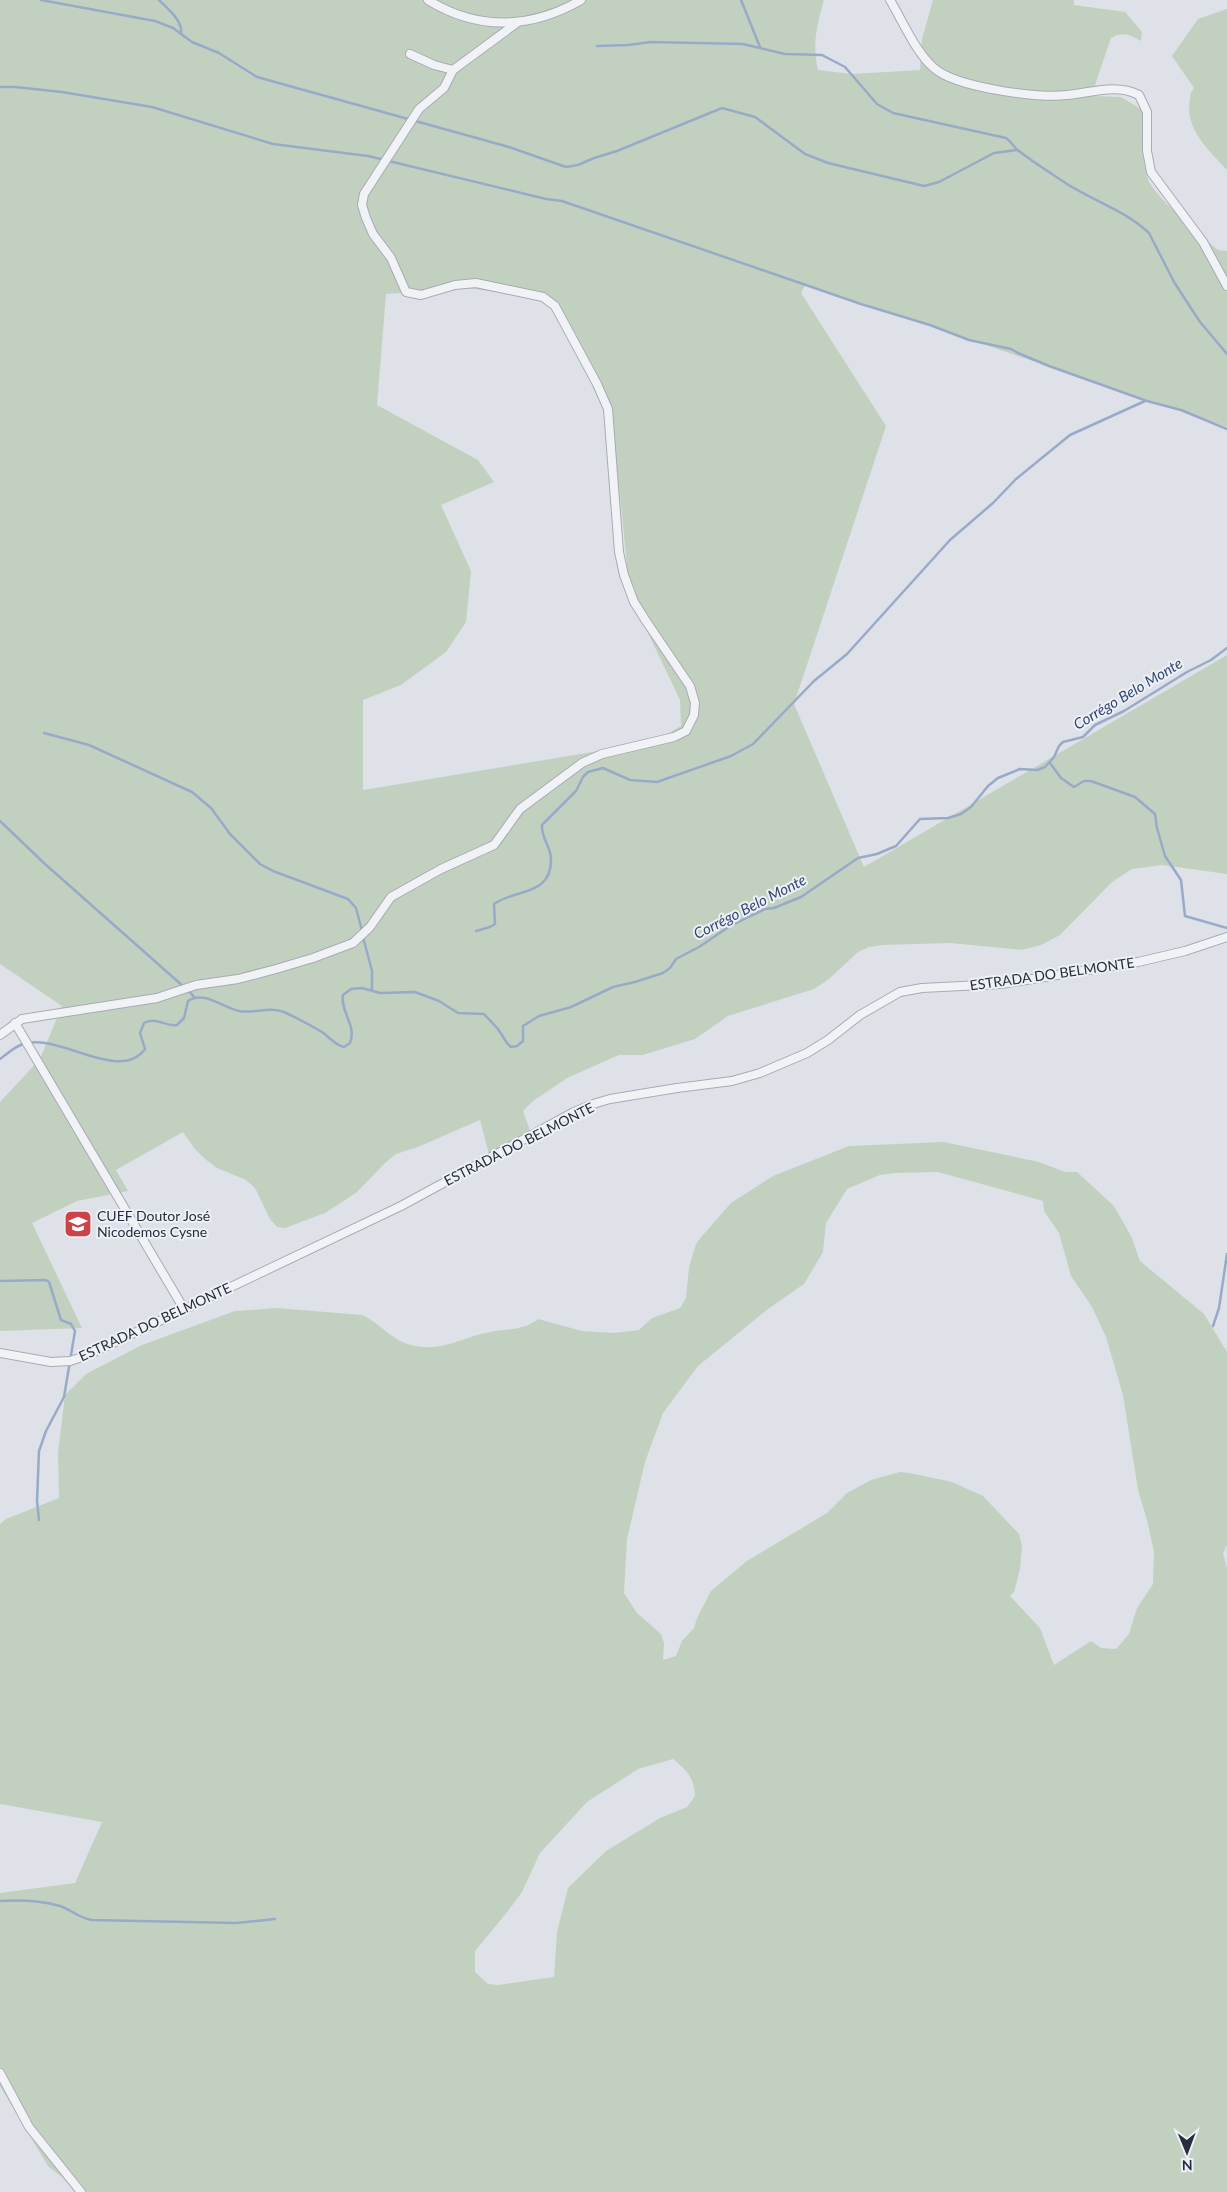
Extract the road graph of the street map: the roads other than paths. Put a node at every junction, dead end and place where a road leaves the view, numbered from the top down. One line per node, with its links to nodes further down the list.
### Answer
1 (428, 0): 4 (street)
2 (581, 0): 4 (street)
3 (890, 0): 7 (street)
4 (518, 22): 6 (street)
5 (410, 54): 6 (street)
6 (452, 70): 9 (street)
7 (1227, 286)
8 (1227, 936): 11 (street, ESTRADA DO BELMONTE)
9 (15, 1023): 10 (street); 11 (street)
10 (0, 1035)
11 (184, 1309): 12 (street, ESTRADA DO BELMONTE)
12 (0, 1353)
13 (0, 2073): 14 (street)
14 (81, 2192)

